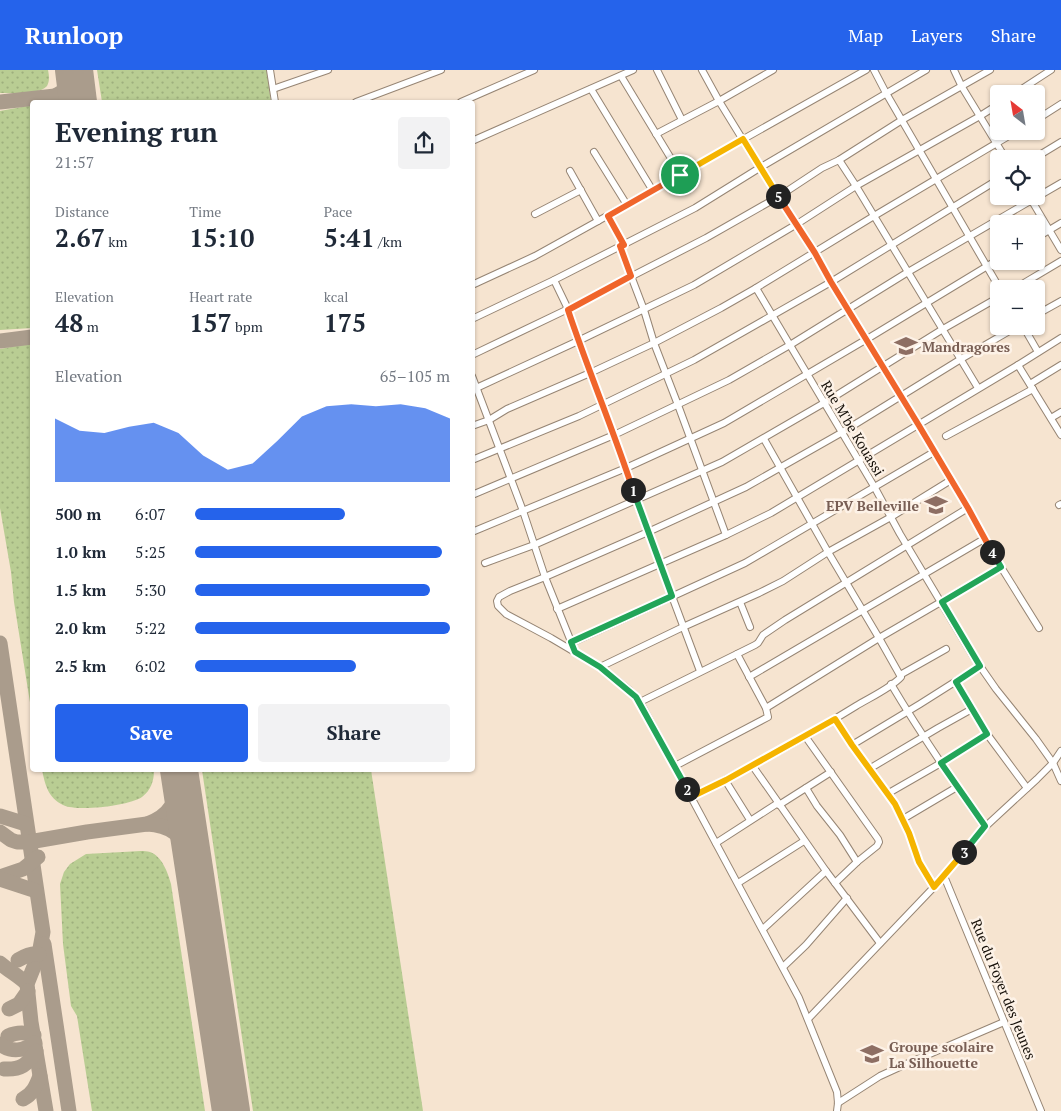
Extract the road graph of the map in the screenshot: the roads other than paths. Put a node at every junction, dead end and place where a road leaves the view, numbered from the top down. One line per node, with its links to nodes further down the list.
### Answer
1 (270, 70): 18 (street)
2 (328, 70): 18 (street)
3 (441, 70): 22 (street)
4 (534, 70): 23 (street)
5 (633, 70): 15 (street)
6 (657, 70): 29 (street)
7 (702, 70): 24 (street)
8 (773, 70): 24 (street)
9 (866, 70): 32 (street)
10 (874, 70): 20 (street)
11 (926, 70): 20 (street)
12 (954, 70): 17 (street)
13 (990, 70): 17 (street)
14 (1051, 70): 16 (street)
15 (621, 76): 19 (street); 31 (street)
16 (1028, 85)
17 (962, 87): 28 (street); 30 (street)
18 (273, 89): 21 (street)
19 (591, 89): 33 (street); 50 (street)
20 (886, 93): 30 (street); 42 (street)
21 (275, 100)
22 (361, 100)
23 (466, 100)
24 (720, 101): 29 (street); 32 (street)
25 (1061, 104): 27 (street)
26 (990, 110): 28 (street)
27 (1045, 114)
28 (980, 116): 36 (street); 38 (street)
29 (682, 120): 31 (street)
30 (902, 120): 38 (street); 41 (street)
31 (656, 134): 44 (street)
32 (743, 139): 42 (street); 44 (street)
33 (475, 140)
34 (1003, 140): 36 (street)
35 (1061, 142): 40 (street)
36 (997, 144): 37 (street); 45 (street)
37 (1001, 150)
38 (920, 151): 45 (street); 48 (street)
39 (594, 152): 53 (street)
40 (1045, 152)
41 (839, 160): 48 (street); 52 (street)
42 (760, 167): 52 (street); 67 (street)
43 (570, 171): 49 (street)
44 (680, 175): 50 (street)
45 (936, 179): 56 (street); 59 (street)
46 (1061, 183): 51 (street)
47 (990, 185): 56 (street)
48 (856, 186): 59 (street); 61 (street)
49 (581, 190): 57 (street); 60 (street)
50 (653, 191): 53 (street)
51 (1045, 191)
52 (778, 197): 61 (street); 74 (street)
53 (627, 205): 58 (street)
54 (1019, 205): 65 (street)
55 (1034, 205): 63 (street)
56 (953, 208): 65 (street); 66 (street)
57 (535, 214)
58 (608, 216): 60 (street); 67 (street)
59 (874, 216): 66 (street); 69 (street)
60 (598, 221): 79 (street)
61 (797, 224): 69 (street); 85 (street)
62 (1061, 224): 63 (street)
63 (1050, 230): 64 (street); 68 (street)
64 (1045, 233)
65 (970, 237): 72 (street); 73 (street)
66 (892, 245): 73 (street); 78 (street)
67 (622, 246): 74 (street); 75 (street)
68 (1061, 250)
69 (815, 253): 78 (street); 80 (street)
70 (1061, 261): 77 (street)
71 (990, 264): 72 (street)
72 (986, 266): 76 (street); 83 (street)
73 (908, 272): 83 (street); 86 (street)
74 (631, 276): 84 (street); 85 (street)
75 (554, 280): 84 (street); 89 (street)
76 (995, 280)
77 (1029, 280)
78 (831, 282): 86 (street); 88 (street)
79 (475, 284)
80 (756, 288): 88 (street, Rue M'be Kouassi); 96 (street)
81 (1061, 301): 87 (street)
82 (990, 302): 90 (street)
83 (926, 303): 90 (street); 94 (street)
84 (568, 310): 95 (street); 99 (street)
85 (644, 310): 95 (street); 96 (street)
86 (848, 310): 94 (street); 97 (street)
87 (1045, 311)
88 (773, 316): 97 (street, Rue M'be Kouassi); 105 (street)
89 (475, 318)
90 (942, 329): 100 (street); 103 (street)
91 (1002, 335): 100 (street)
92 (1028, 335): 98 (street)
93 (1061, 338): 98 (street)
94 (867, 340): 103 (street); 106 (street)
95 (578, 341): 104 (street); 109 (street)
96 (654, 343): 104 (street); 105 (street)
97 (790, 346): 106 (street, Rue M'be Kouassi); 113 (street)
98 (1038, 352): 101 (street)
99 (475, 354)
100 (961, 359): 108 (street); 110 (street)
101 (1018, 365): 107 (street); 108 (street)
102 (1061, 365): 107 (street)
103 (882, 366): 110 (street); 111 (street)
104 (590, 373): 112 (street); 116 (street)
105 (666, 374): 112 (street); 113 (street)
106 (807, 375): 111 (street, Rue M'be Kouassi); 123 (street)
107 (1031, 386): 115 (street); 122 (street)
108 (978, 388): 117 (street)
109 (475, 389): 116 (street)
110 (900, 396): 117 (street); 119 (street)
111 (824, 403): 119 (street, Rue M'be Kouassi); 124 (street)
112 (602, 404): 120 (street); 125 (street)
113 (678, 405): 120 (street); 123 (street)
114 (1061, 412): 115 (street)
115 (1051, 418): 121 (street)
116 (488, 420): 118 (street); 125 (street)
117 (918, 424): 126 (street); 128 (street)
118 (475, 425)
119 (841, 433): 128 (street, Rue M'be Kouassi); 130 (street)
120 (614, 435): 129 (street); 132 (street)
121 (1061, 435)
122 (946, 436)
123 (691, 439): 129 (street); 131 (street)
124 (764, 439): 130 (street); 131 (street)
125 (499, 449): 127 (street); 132 (street)
126 (934, 452): 133 (street); 134 (street)
127 (475, 459)
128 (858, 461): 134 (street, Rue M'be Kouassi); 136 (street)
129 (626, 468): 137 (street); 140 (street)
130 (780, 468): 136 (street); 138 (street)
131 (702, 471): 137 (street); 138 (street)
132 (511, 478): 135 (street); 140 (street)
133 (951, 480): 139 (street); 141 (street)
134 (875, 488): 141 (street, Rue M'be Kouassi); 142 (street)
135 (475, 494)
136 (796, 497): 142 (street); 145 (street)
137 (636, 500): 144 (street); 147 (street)
138 (714, 502): 144 (street); 145 (street)
139 (968, 508): 146 (street); 148 (street)
140 (522, 511): 143 (street); 147 (street)
141 (891, 518): 148 (street, Rue M'be Kouassi); 149 (street)
142 (813, 524): 149 (street); 156 (street)
143 (475, 531)
144 (648, 532): 151 (street); 154 (street)
145 (726, 535): 151 (street)
146 (984, 539): 152 (street); 153 (street)
147 (534, 545): 150 (street); 154 (street)
148 (907, 546): 153 (street, Rue M'be Kouassi); 155 (street)
149 (828, 552): 155 (street); 157 (street)
150 (485, 562)
151 (660, 564): 156 (street); 159 (street)
152 (1001, 567): 158 (street); 163 (street)
153 (925, 574): 158 (street, Rue M'be Kouassi); 160 (street)
154 (544, 577): 159 (street); 167 (street)
155 (846, 582): 160 (street); 168 (street)
156 (672, 596): 161 (street); 165 (street)
157 (740, 602): 161 (street); 162 (street)
158 (942, 602): 164 (street); 169 (street, Rue M'be Kouassi)
159 (557, 609): 165 (street)
160 (863, 610): 164 (street); 173 (street)
161 (683, 627): 170 (street); 171 (street)
162 (750, 627)
163 (1039, 628)
164 (880, 638): 172 (street); 177 (street)
165 (571, 642): 167 (street)
166 (946, 649): 172 (street)
167 (575, 652): 170 (street)
168 (737, 654): 171 (street); 173 (street)
169 (980, 666): 174 (street); 186 (street, Rue M'be Kouassi)
170 (600, 667): 176 (street)
171 (700, 671): 176 (street)
172 (900, 675): 175 (street)
173 (749, 677): 177 (street)
174 (956, 682): 178 (street); 179 (street)
175 (891, 684): 179 (street); 180 (street)
176 (640, 702): 189 (street)
177 (766, 708): 189 (street)
178 (972, 709): 181 (street); 183 (street)
179 (908, 712): 183 (street); 184 (street)
180 (835, 719): 182 (street); 184 (street)
181 (987, 734): 187 (street); 196 (street)
182 (805, 736): 188 (street); 191 (street)
183 (923, 736): 187 (street); 190 (street)
184 (852, 745): 190 (street)
185 (1061, 751): 186 (street)
186 (1053, 762): 193 (street, Rue M'be Kouassi); 196 (street)
187 (941, 763): 194 (street); 197 (street)
188 (752, 765): 192 (street); 199 (street)
189 (675, 766): 198 (street)
190 (869, 769): 197 (street)
191 (831, 772): 195 (street); 205 (street)
192 (726, 780): 198 (street); 201 (street)
193 (1061, 781)
194 (957, 787): 200 (street); 202 (street)
195 (806, 788): 199 (street); 205 (street)
196 (1027, 788): 202 (street)
197 (887, 794): 200 (street)
198 (691, 797): 204 (street)
199 (778, 804): 201 (street); 203 (street)
200 (903, 819): 210 (street)
201 (750, 820): 204 (street)
202 (985, 826): 207 (street)
203 (804, 841): 206 (street); 208 (street)
204 (716, 843): 208 (street)
205 (857, 862): 209 (street)
206 (826, 871): 209 (street); 212 (street)
207 (944, 876): 210 (street); 216 (street, Rue du Foyer des Jeunes)
208 (738, 883): 212 (street)
209 (835, 883): 211 (street)
210 (934, 887): 213 (street)
211 (847, 898): 213 (street); 214 (street)
212 (763, 929): 214 (street)
213 (880, 943): 215 (street)
214 (783, 967): 215 (street)
215 (808, 1019): 217 (street)
216 (1004, 1022): 217 (street); 219 (street, Rue du Foyer des Jeunes)
217 (838, 1104): 218 (street)
218 (837, 1111)
219 (1042, 1111)

